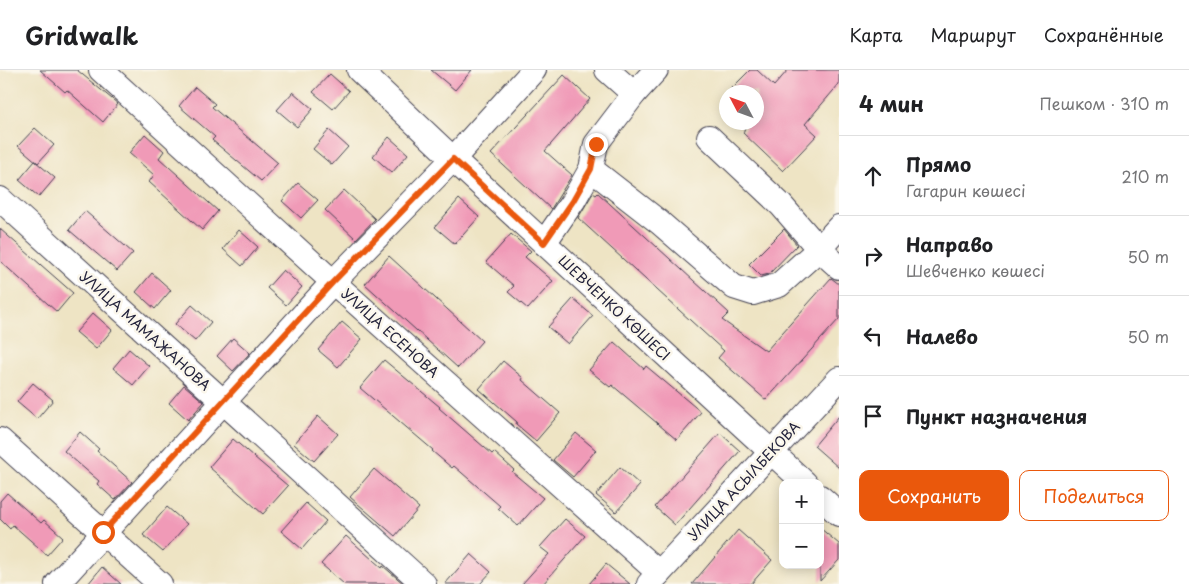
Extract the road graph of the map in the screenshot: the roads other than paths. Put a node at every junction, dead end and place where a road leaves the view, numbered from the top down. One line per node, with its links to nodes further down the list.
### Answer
1 (101, 70): 15 (street, УЛИЦА ЕСЕНОВА)
2 (359, 70): 8 (street, ШЕВЧЕНКО КӨШЕСІ)
3 (534, 70): 8 (street)
4 (607, 70): 6 (street)
5 (656, 70): 6 (street)
6 (634, 94): 9 (street)
7 (709, 137): 13 (street)
8 (453, 159): 12 (street, ШЕВЧЕНКО КӨШЕСІ); 15 (street)
9 (591, 169): 12 (street); 13 (street)
10 (0, 199): 17 (street, УЛИЦА МАМАЖАНОВА)
11 (839, 228): 13 (street)
12 (544, 243): 19 (street, ШЕВЧЕНКО КӨШЕСІ)
13 (819, 248): 14 (street)
14 (839, 268)
15 (333, 282): 17 (street); 24 (street, УЛИЦА ЕСЕНОВА)
16 (839, 379): 19 (street, УЛИЦА АСЫЛБЕКОВА)
17 (223, 402): 23 (street); 27 (street, УЛИЦА МАМАЖАНОВА)
18 (0, 440): 23 (street)
19 (772, 452): 20 (street, ШЕВЧЕНКО КӨШЕСІ); 24 (street, УЛИЦА АСЫЛБЕКОВА)
20 (801, 479)
21 (824, 501): 22 (street)
22 (839, 514)
23 (103, 532): 25 (street); 26 (street)
24 (654, 579)
25 (57, 584)
26 (160, 584)
27 (424, 584)

